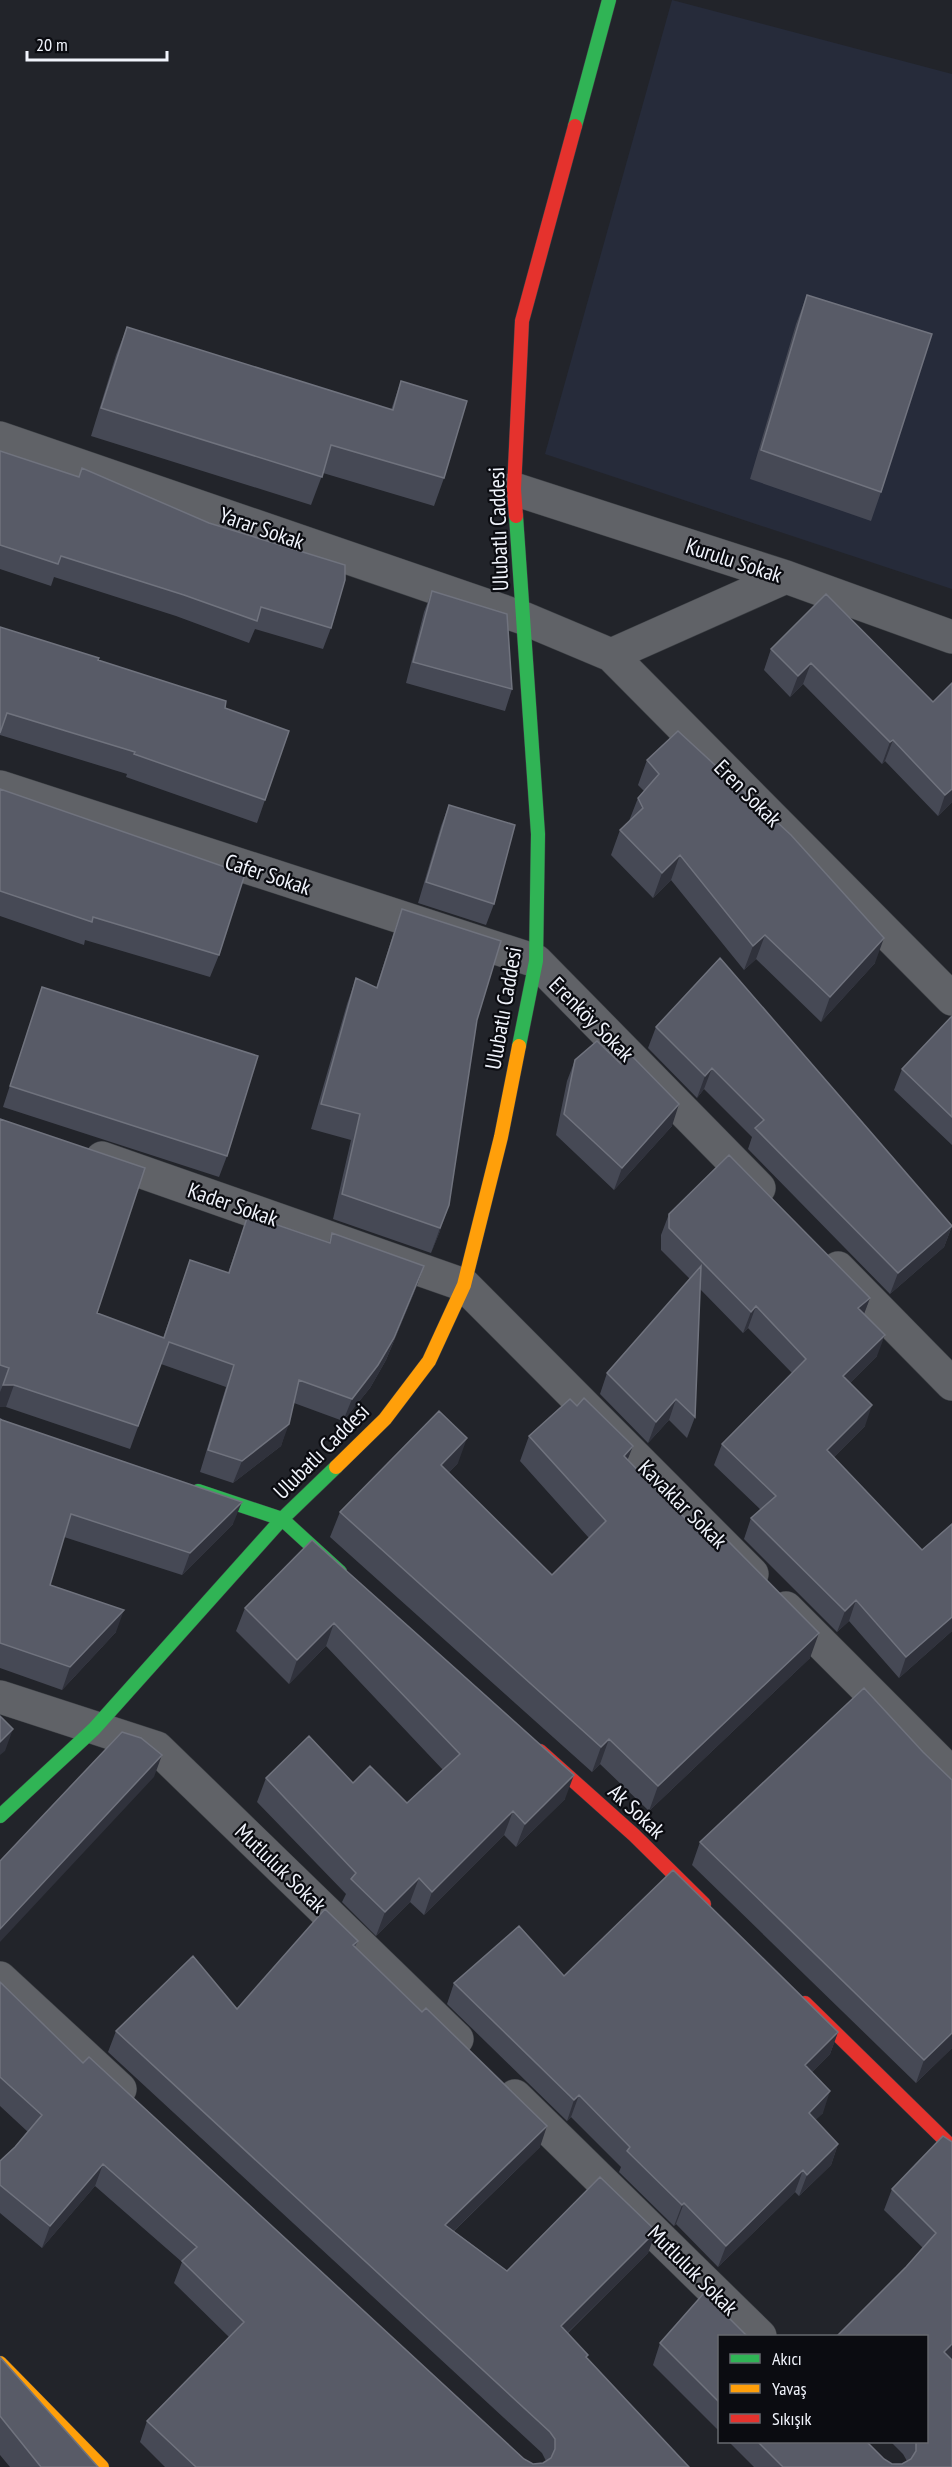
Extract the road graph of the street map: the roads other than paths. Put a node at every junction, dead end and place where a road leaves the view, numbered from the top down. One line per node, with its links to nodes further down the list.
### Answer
1 (609, 0): 3 (street, Ulubatlı Caddesi)
2 (0, 438): 5 (street, Yarar Sokak)
3 (514, 489): 4 (street, Kurulu Sokak); 5 (street, Ulubatlı Caddesi)
4 (786, 577): 6 (street, Kurulu Sokak); 7 (street)
5 (523, 618): 7 (street, Eren Sokak); 9 (street, Ulubatlı Caddesi)
6 (952, 637)
7 (611, 655): 10 (street, Eren Sokak)
8 (0, 787): 9 (street, Cafer Sokak)
9 (536, 961): 12 (street, Erenköy Sokak); 14 (street, Ulubatlı Caddesi)
10 (952, 999)
11 (73, 1149): 14 (street, Kader Sokak)
12 (777, 1206)
13 (819, 1249): 15 (street)
14 (464, 1286): 17 (street, Ulubatlı Caddesi); 22 (street, Kavaklar Sokak)
15 (952, 1384)
16 (180, 1485): 17 (street)
17 (282, 1519): 18 (street); 20 (street, Ulubatlı Caddesi)
18 (352, 1582)
19 (0, 1697): 20 (street, Mutluluk Sokak)
20 (94, 1729): 23 (street, Ulubatlı Caddesi); 29 (street, Mutluluk Sokak)
21 (528, 1741): 24 (street, Ak Sokak)
22 (952, 1774)
23 (0, 1816)
24 (711, 1911)
25 (0, 1978): 27 (street)
26 (797, 1995): 28 (street)
27 (140, 2107)
28 (952, 2147)
29 (758, 2335)
30 (0, 2363): 31 (street)
31 (102, 2467)

